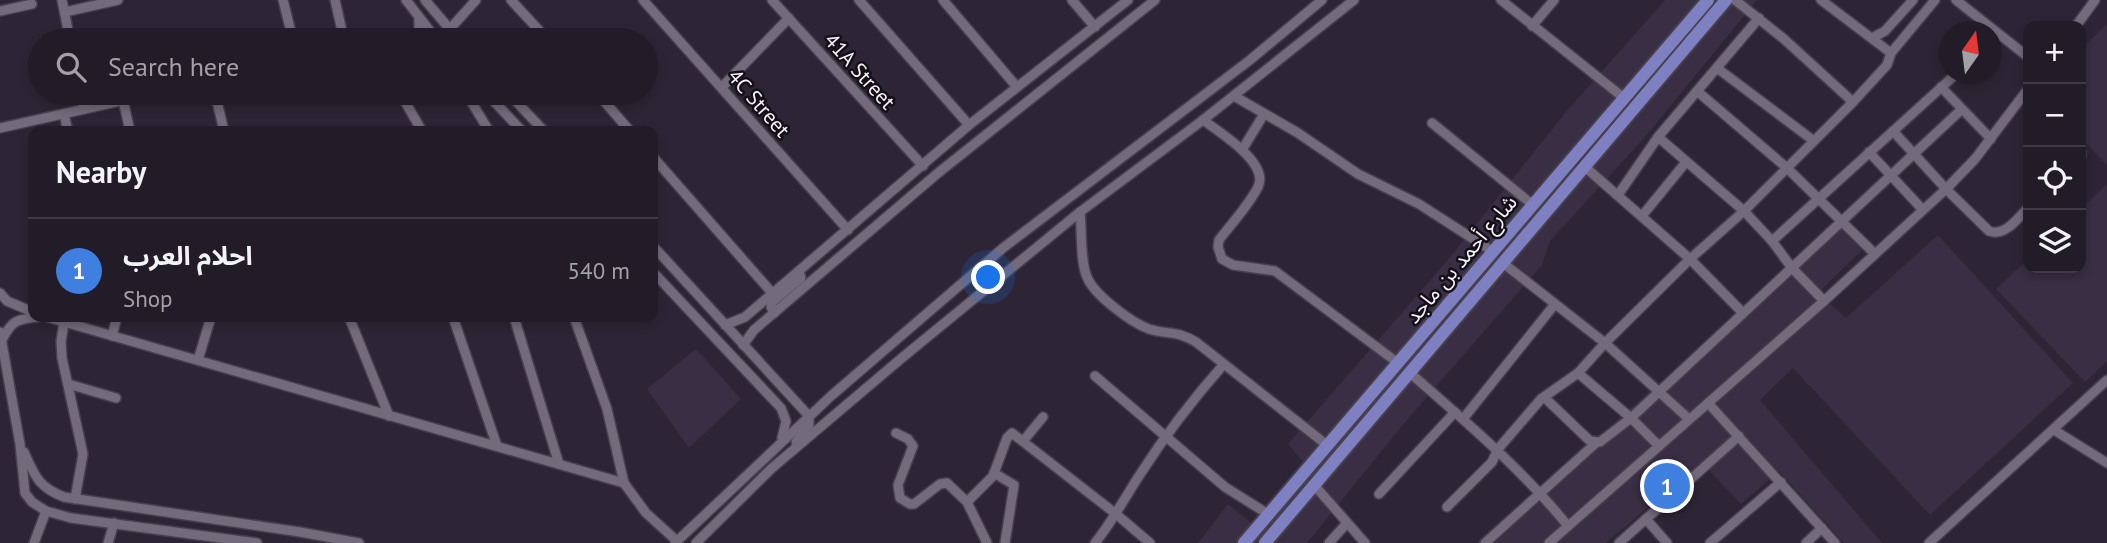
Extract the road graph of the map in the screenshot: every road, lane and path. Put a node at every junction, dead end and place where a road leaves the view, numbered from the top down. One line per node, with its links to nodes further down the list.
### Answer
1 (62, 0): 30 (street)
2 (118, 0): 30 (street)
3 (283, 0): 39 (street)
4 (335, 0): 40 (street)
5 (406, 0): 31 (street)
6 (425, 0): 43 (street)
7 (476, 0): 44 (street)
8 (511, 0): 45 (street)
9 (643, 0): 52 (street, 4C Street)
10 (772, 0): 32 (street, 41A Street)
11 (859, 0): 75 (street)
12 (943, 0): 53 (street)
13 (1072, 0): 37 (street)
14 (1128, 0): 37 (street)
15 (1155, 0): 125 (street)
16 (1322, 0): 156 (street)
17 (1354, 0): 56 (street)
18 (1500, 0): 36 (street)
19 (1554, 0): 36 (street)
20 (1708, 0): 58 (main road, شارع أحمد بن ماجد)
21 (1726, 0): 95 (main road, شارع أحمد بن ماجد)
22 (1735, 0): 33 (street)
23 (1821, 0): 47 (street)
24 (1913, 0): 47 (street)
25 (1936, 0): 48 (street)
26 (1956, 0): 34 (street)
27 (2095, 0): 35 (street)
28 (32, 4): 29 (street)
29 (0, 11)
30 (65, 12): 38 (street)
31 (419, 17): 41 (street); 42 (street)
32 (789, 18): 52 (street); 94 (street, 41A Street)
33 (1759, 18): 50 (street); 59 (street)
34 (1982, 21)
35 (2080, 21)
36 (1532, 26): 58 (street)
37 (1095, 27): 53 (street)
38 (68, 28)
39 (290, 28)
40 (341, 28)
41 (420, 28)
42 (428, 28)
43 (447, 28)
44 (451, 28)
45 (537, 28)
46 (2002, 37): 49 (street)
47 (1872, 38): 48 (street)
48 (1891, 52): 59 (street)
49 (2023, 53)
50 (1717, 68): 55 (street); 88 (street)
51 (1944, 84): 54 (street)
52 (722, 87): 108 (street, 4C Street)
53 (1017, 87): 75 (street)
54 (1941, 87): 70 (street); 85 (street)
55 (1697, 91): 86 (street); 96 (street)
56 (1234, 96): 72 (street); 73 (street)
57 (2023, 96): 87 (street)
58 (1623, 98): 101 (main road, شارع أحمد بن ماجد)
59 (1853, 102): 88 (street)
60 (83, 105): 69 (street)
61 (101, 105): 69 (street)
62 (124, 105): 77 (street)
63 (218, 105): 78 (street)
64 (407, 105): 79 (street)
65 (473, 105): 80 (street)
66 (497, 105): 81 (street)
67 (519, 105): 82 (street)
68 (607, 105): 83 (street)
69 (84, 109): 71 (street)
70 (1962, 109): 87 (street); 91 (street)
71 (64, 114): 76 (street); 84 (street)
72 (1264, 114): 89 (street); 110 (street)
73 (1203, 120): 89 (street); 105 (street)
74 (1432, 123): 101 (street)
75 (969, 125): 94 (street)
76 (67, 126)
77 (129, 126)
78 (223, 126)
79 (418, 126)
80 (486, 126)
81 (517, 126)
82 (539, 126)
83 (626, 126)
84 (0, 128)
85 (1893, 131): 90 (street); 91 (street)
86 (1658, 137): 92 (street); 99 (street)
87 (1991, 139): 98 (street)
88 (1814, 141): 96 (street)
89 (1242, 150): 142 (street)
90 (1869, 152): 97 (street); 100 (street)
91 (1914, 154): 97 (street); 98 (street)
92 (1686, 162): 104 (street); 106 (street)
93 (658, 163): 120 (street)
94 (923, 166): 108 (street)
95 (1584, 166): 99 (street); 115 (main road, شارع أحمد بن ماجد)
96 (1787, 168): 100 (street); 104 (street)
97 (1892, 175): 102 (street); 107 (street)
98 (1946, 189): 102 (street); 103 (street)
99 (1618, 195): 106 (street)
100 (1818, 197): 107 (street); 109 (street)
101 (1532, 205): 110 (main road, شارع أحمد بن ماجد)
102 (1923, 210): 112 (street)
103 (2026, 210)
104 (1744, 211): 109 (street); 114 (street)
105 (1080, 212): 143 (street); 174 (street)
106 (1642, 216): 114 (street)
107 (1843, 222): 112 (street); 116 (street)
108 (848, 230): 117 (street)
109 (1772, 241): 116 (street)
110 (1492, 251): 142 (main road, شارع أحمد بن ماجد)
111 (658, 252): 121 (street)
112 (1875, 254): 122 (street)
113 (658, 257): 121 (street)
114 (1690, 259): 126 (street); 138 (street)
115 (1503, 263): 123 (street); 144 (main road, شارع أحمد بن ماجد)
116 (1793, 268): 122 (street); 126 (street)
117 (799, 271): 120 (street); 125 (street)
118 (658, 277): 140 (street)
119 (0, 293): 124 (street)
120 (773, 294): 135 (street)
121 (700, 297): 135 (street)
122 (1824, 301): 153 (street)
123 (1555, 304): 138 (street); 154 (street)
124 (28, 310)
125 (774, 313): 139 (street)
126 (1743, 313): 150 (street)
127 (28, 318): 136 (street)
128 (64, 322): 137 (street); 149 (street)
129 (116, 322): 137 (street)
130 (209, 322): 141 (street)
131 (351, 322): 155 (street)
132 (457, 322): 169 (street)
133 (516, 322): 173 (street)
134 (576, 322): 177 (street)
135 (725, 326): 139 (street)
136 (1, 336): 167 (street)
137 (112, 336): 141 (street)
138 (1605, 343): 145 (street); 150 (street)
139 (743, 345): 147 (street)
140 (732, 356): 147 (street); 165 (street)
141 (198, 360): 155 (street)
142 (1398, 363): 168 (main road, شارع أحمد بن ماجد)
143 (1224, 365): 162 (street); 168 (street)
144 (1409, 372): 154 (street); 178 (main road, شارع أحمد بن ماجد)
145 (1578, 373): 151 (street); 158 (street)
146 (1095, 376): 162 (street)
147 (775, 380): 156 (street)
148 (2107, 380): 160 (street)
149 (68, 384): 152 (street); 181 (street)
150 (1659, 390): 158 (street); 159 (street)
151 (1544, 397): 166 (street); 171 (street)
152 (116, 398)
153 (1708, 403): 159 (street); 163 (street)
154 (1459, 415): 171 (street); 179 (street)
155 (389, 416): 169 (street)
156 (809, 416): 165 (street); 174 (street)
157 (1043, 418): 164 (street)
158 (1631, 418): 166 (street); 170 (street)
159 (1689, 419): 170 (street)
160 (2054, 430): 172 (street); 216 (street)
161 (896, 433): 182 (street)
162 (1167, 436): 186 (street); 187 (street)
163 (1739, 436): 176 (street); 188 (street)
164 (1024, 440): 175 (street); 186 (street)
165 (780, 442): 195 (street)
166 (1597, 443): 180 (street)
167 (20, 444): 181 (street); 185 (street)
168 (1328, 445): 187 (main road, شارع أحمد بن ماجد)
169 (497, 446): 173 (street)
170 (1659, 446): 192 (street)
171 (1498, 449): 180 (street); 183 (street)
172 (2107, 463)
173 (559, 464): 177 (street)
174 (772, 468): 200 (street)
175 (994, 473): 182 (street); 202 (street)
176 (1782, 482): 193 (street); 213 (street)
177 (624, 483): 195 (street)
178 (1315, 486): 190 (street); 206 (main road, شارع أحمد بن ماجد)
179 (1379, 494)
180 (1542, 494): 192 (street); 209 (street)
181 (75, 499): 184 (street)
182 (967, 502): 201 (street)
183 (1447, 507)
184 (132, 508): 191 (street); 199 (street)
185 (46, 511): 189 (street); 196 (street)
186 (1116, 514): 203 (street); 204 (street)
187 (1268, 514): 205 (main road, شارع أحمد بن ماجد)
188 (1646, 519): 211 (street); 212 (street)
189 (114, 523): 191 (street); 197 (street)
190 (1347, 523): 207 (street); 208 (street)
191 (129, 525): 194 (street)
192 (1568, 526): 210 (street)
193 (1822, 528): 214 (street); 215 (street)
194 (197, 538): 198 (street)
195 (676, 542)
196 (34, 543)
197 (108, 543)
198 (257, 543)
199 (359, 543)
200 (696, 543)
201 (987, 543)
202 (1005, 543)
203 (1095, 543)
204 (1150, 543)
205 (1244, 543)
206 (1265, 543)
207 (1329, 543)
208 (1365, 543)
209 (1485, 543)
210 (1549, 543)
211 (1619, 543)
212 (1667, 543)
213 (1710, 543)
214 (1805, 543)
215 (1836, 543)
216 (1930, 543)

